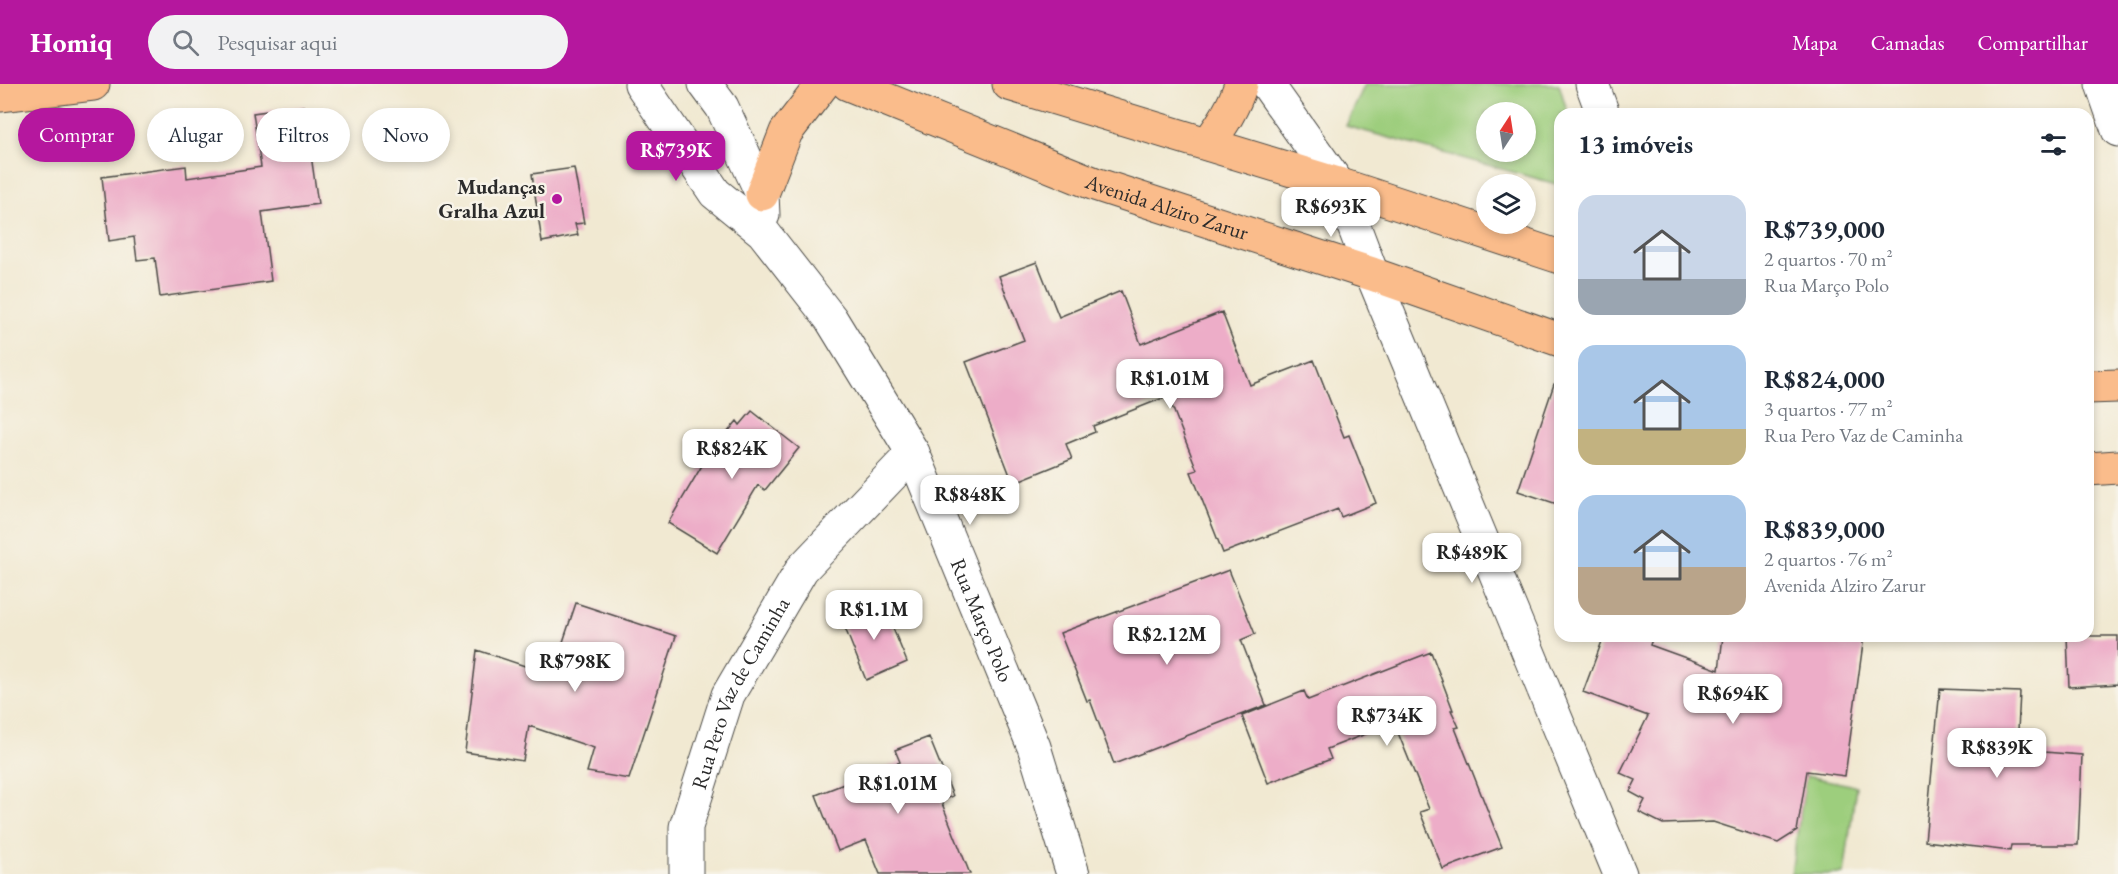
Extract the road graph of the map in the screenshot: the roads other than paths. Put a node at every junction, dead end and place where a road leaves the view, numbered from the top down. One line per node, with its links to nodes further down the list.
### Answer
1 (93, 84): 11 (main road)
2 (641, 84): 17 (street, Rua Março Polo)
3 (705, 84): 16 (street)
4 (823, 84): 16 (main road)
5 (848, 84): 19 (main road, Avenida Alziro Zarur)
6 (1010, 84): 14 (main road)
7 (1241, 84): 14 (main road)
8 (1267, 84): 15 (street)
9 (1592, 84): 12 (street)
10 (2102, 84): 13 (street)
11 (0, 95)
12 (1601, 108)
13 (2118, 130)
14 (1208, 144): 15 (main road)
15 (1338, 184): 18 (main road); 19 (street)
16 (762, 194): 17 (street)
17 (763, 232): 23 (street, Rua Março Polo)
18 (1554, 255)
19 (1372, 274): 20 (main road, Avenida Alziro Zarur); 28 (street)
20 (1554, 338)
21 (2118, 386): 22 (main road)
22 (2094, 387)
23 (913, 453): 26 (street, Rua Pero Vaz de Caminha); 27 (street, Rua Março Polo)
24 (2118, 467): 25 (main road)
25 (2094, 469)
26 (686, 874)
27 (1073, 874)
28 (1620, 874)

